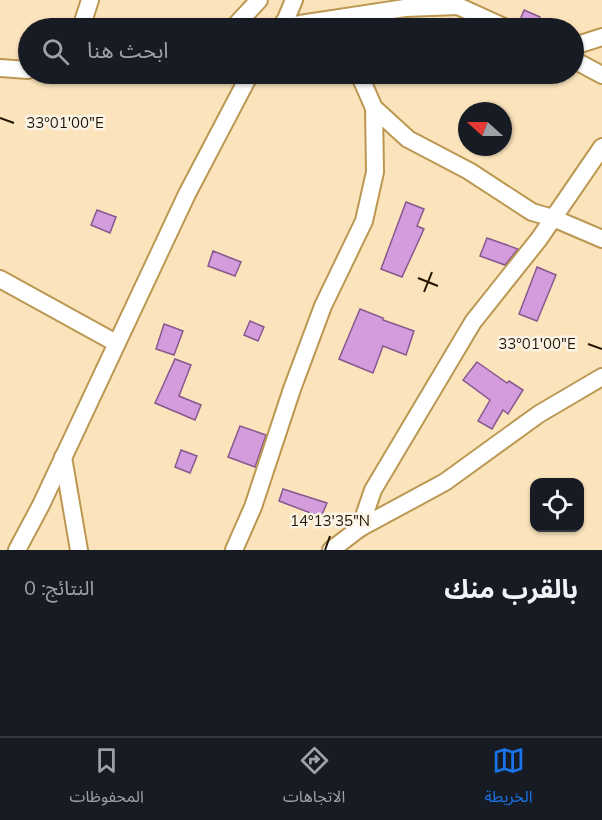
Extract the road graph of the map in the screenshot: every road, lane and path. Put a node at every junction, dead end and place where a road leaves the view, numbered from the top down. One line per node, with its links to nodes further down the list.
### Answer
1 (90, 0): 5 (street)
2 (259, 0): 6 (street)
3 (294, 0): 7 (street)
4 (452, 3): 8 (street); 9 (street)
5 (84, 18)
6 (242, 18)
7 (286, 18)
8 (362, 18)
9 (484, 18)
10 (602, 37): 11 (street)
11 (584, 43)
12 (584, 66): 15 (street)
13 (0, 68): 14 (street)
14 (18, 69)
15 (602, 75)
16 (245, 84): 23 (street)
17 (363, 84): 18 (street)
18 (374, 108): 20 (street); 29 (street)
19 (602, 147): 20 (street)
20 (553, 218): 21 (street); 26 (street)
21 (602, 239)
22 (0, 279): 23 (street)
23 (116, 343): 25 (street)
24 (602, 377): 26 (street)
25 (63, 458): 27 (street); 28 (street)
26 (360, 528): 30 (street)
27 (17, 550)
28 (79, 550)
29 (234, 550)
30 (332, 550)

